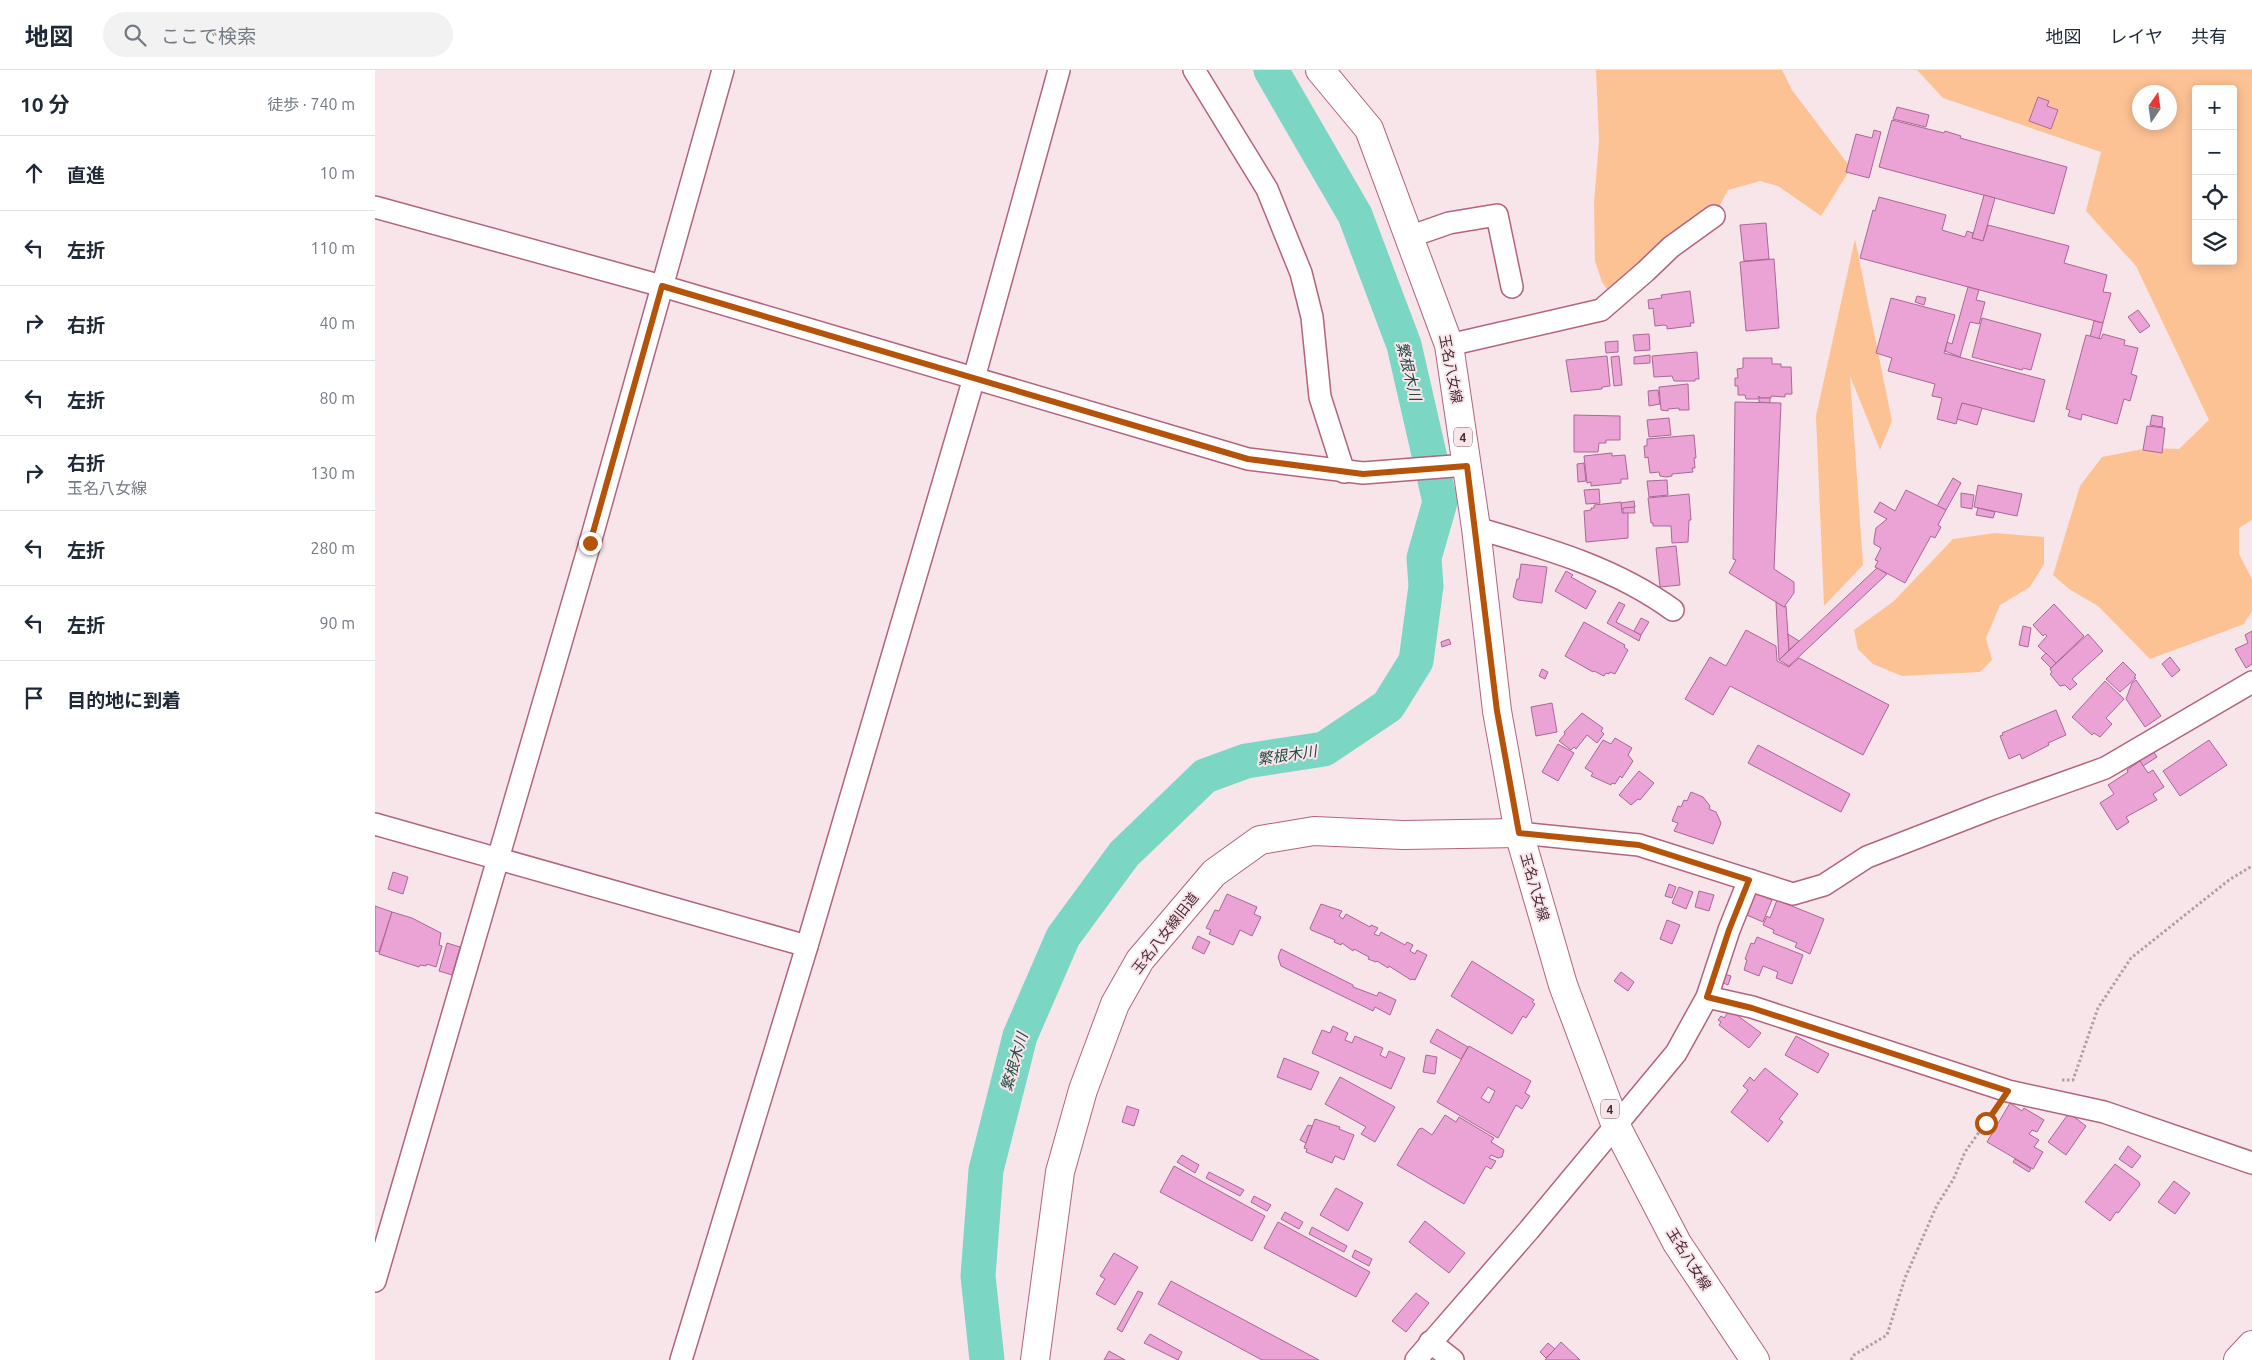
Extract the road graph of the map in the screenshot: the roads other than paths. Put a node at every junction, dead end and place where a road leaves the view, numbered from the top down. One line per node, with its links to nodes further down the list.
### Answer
1 (723, 70): 8 (street)
2 (1059, 70): 11 (street)
3 (1194, 70): 13 (street)
4 (1320, 70): 7 (main road, 玉名八女線 / 4)
5 (375, 207): 8 (street)
6 (1714, 216): 10 (street)
7 (1409, 237): 9 (street); 10 (main road, 玉名八女線 / 4)
8 (662, 286): 11 (street); 19 (street)
9 (1512, 287)
10 (1449, 345): 12 (main road, 玉名八女線 / 4)
11 (974, 378): 13 (street); 21 (street)
12 (1457, 466): 13 (street); 14 (main road, 玉名八女線 / 4)
13 (1354, 473)
14 (1476, 528): 15 (street); 18 (main road, 玉名八女線 / 4)
15 (1673, 610)
16 (2252, 682): 20 (street)
17 (375, 824): 19 (street)
18 (1519, 833): 20 (street); 23 (main road, 玉名八女線 / 4); 29 (main road, 玉名八女線旧道)
19 (498, 859): 21 (street); 25 (street)
20 (1749, 880): 22 (street)
21 (807, 946): 28 (street)
22 (1707, 997): 23 (street); 24 (street)
23 (1616, 1126): 26 (street); 32 (main road, 玉名八女線 / 4)
24 (2252, 1163)
25 (375, 1281)
26 (1430, 1342): 30 (street); 31 (street)
27 (2252, 1345): 33 (main road)
28 (681, 1360)
29 (1035, 1360)
30 (1416, 1360)
31 (1453, 1360)
32 (1755, 1360)
33 (2238, 1360)

